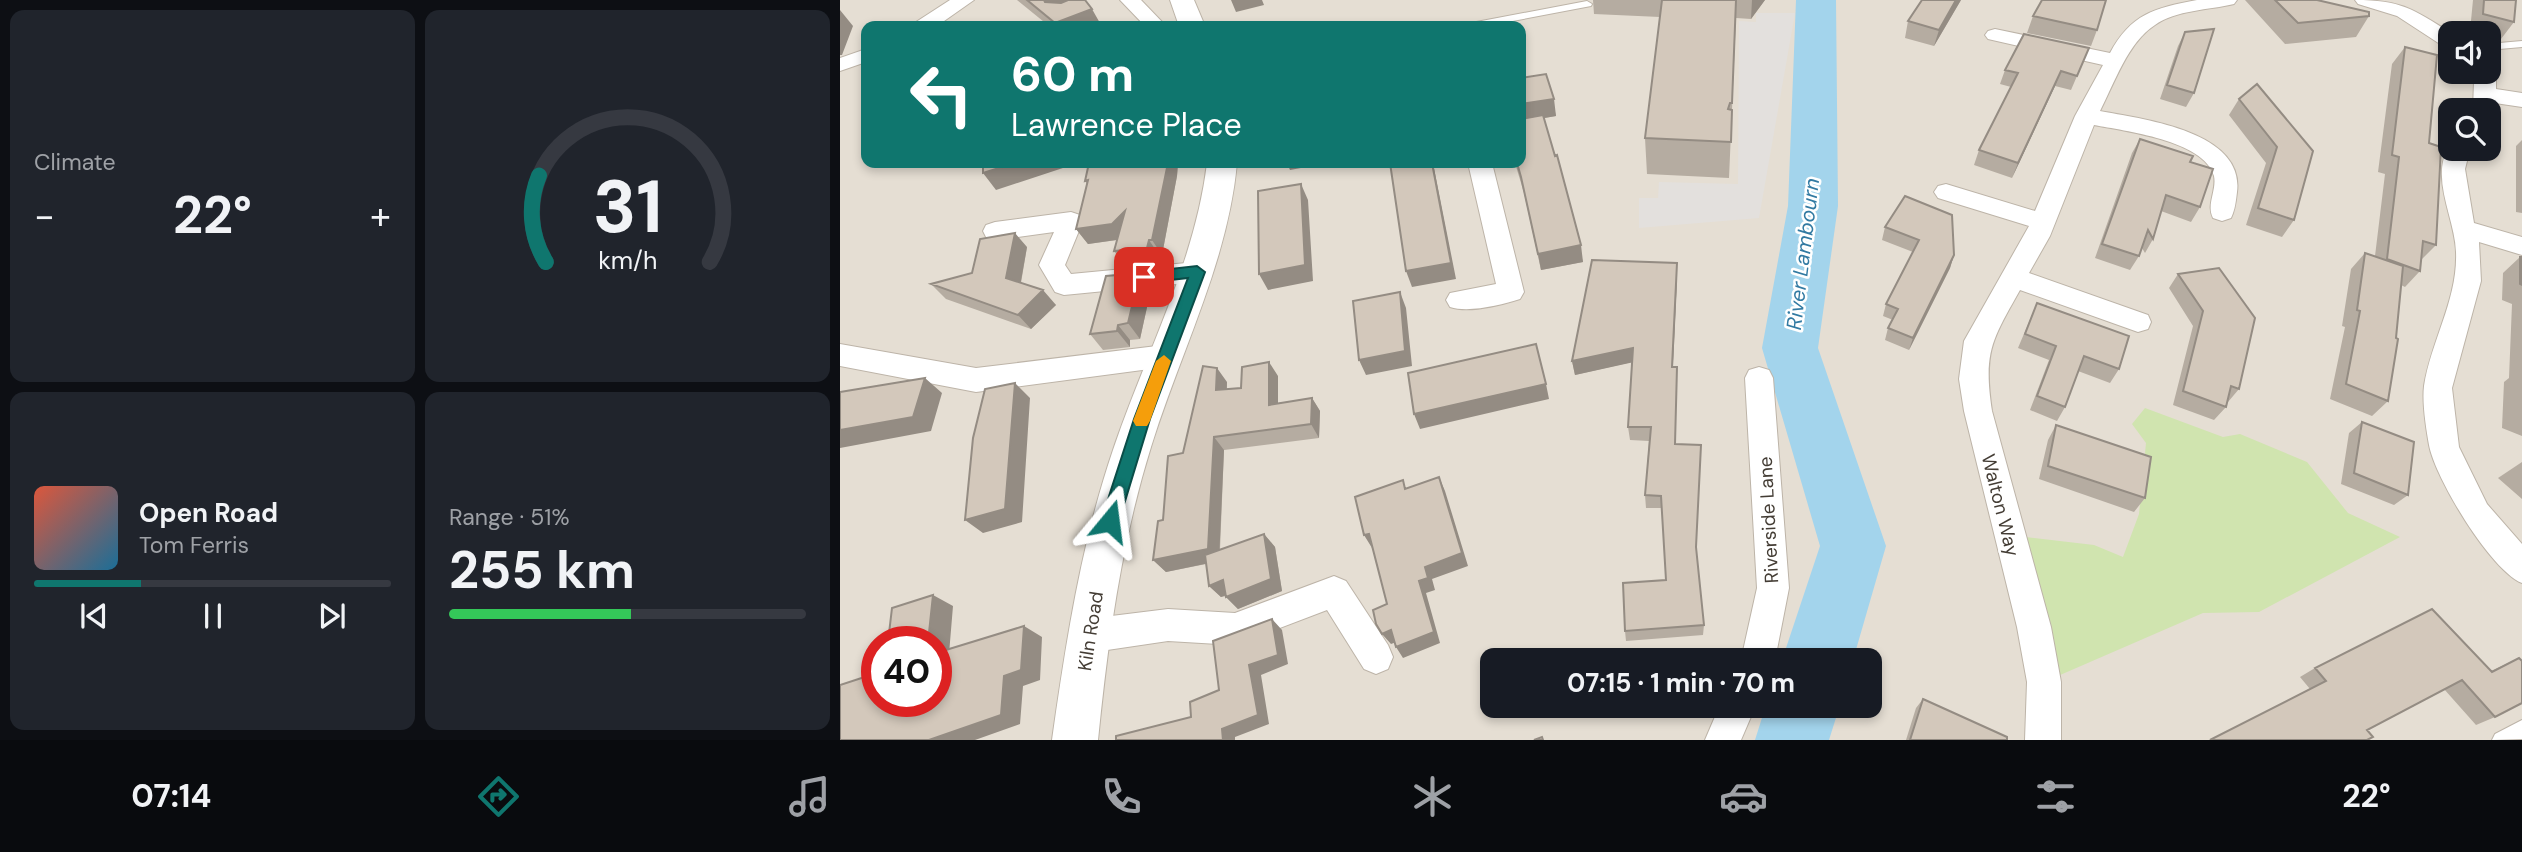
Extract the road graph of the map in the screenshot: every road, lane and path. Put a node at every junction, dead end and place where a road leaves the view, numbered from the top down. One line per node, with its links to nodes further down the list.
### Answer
1 (964, 0): 8 (street)
2 (1130, 0): 9 (street)
3 (1182, 0): 10 (street)
4 (2227, 0): 17 (street, Walton Way)
5 (2365, 0): 7 (street)
6 (1587, 4): 11 (lane)
7 (2405, 6): 12 (street)
8 (931, 21)
9 (1151, 21)
10 (1190, 21)
11 (1497, 21)
12 (2438, 32)
13 (1995, 35): 17 (street)
14 (2522, 44): 15 (lane)
15 (2501, 46)
16 (861, 57): 18 (street)
17 (2116, 61): 21 (street, Walton Way)
18 (840, 65)
19 (2522, 100): 20 (street)
20 (2501, 101)
21 (2086, 116): 26 (street); 27 (street, Walton Way)
22 (2455, 161): 28 (street)
23 (1221, 168): 31 (street, Kiln Road)
24 (1481, 168): 33 (street)
25 (1946, 192): 27 (street)
26 (2222, 212)
27 (2043, 222): 32 (street, Walton Way)
28 (2465, 229): 30 (street); 38 (street)
29 (995, 231): 31 (street)
30 (2522, 246)
31 (1197, 272): 36 (street, Kiln Road)
32 (2013, 277): 34 (street); 46 (street, Walton Way)
33 (1459, 300)
34 (2138, 322)
35 (840, 355): 36 (street)
36 (1166, 356): 39 (street, Kiln Road)
37 (1759, 378): 40 (street, Riverside Lane)
38 (2522, 568)
39 (1087, 636): 41 (street); 44 (street, Kiln Road)
40 (1760, 648)
41 (1376, 657)
42 (1732, 718): 45 (street)
43 (2522, 729): 47 (lane)
44 (1075, 740)
45 (1723, 740)
46 (2043, 740)
47 (2501, 740)

